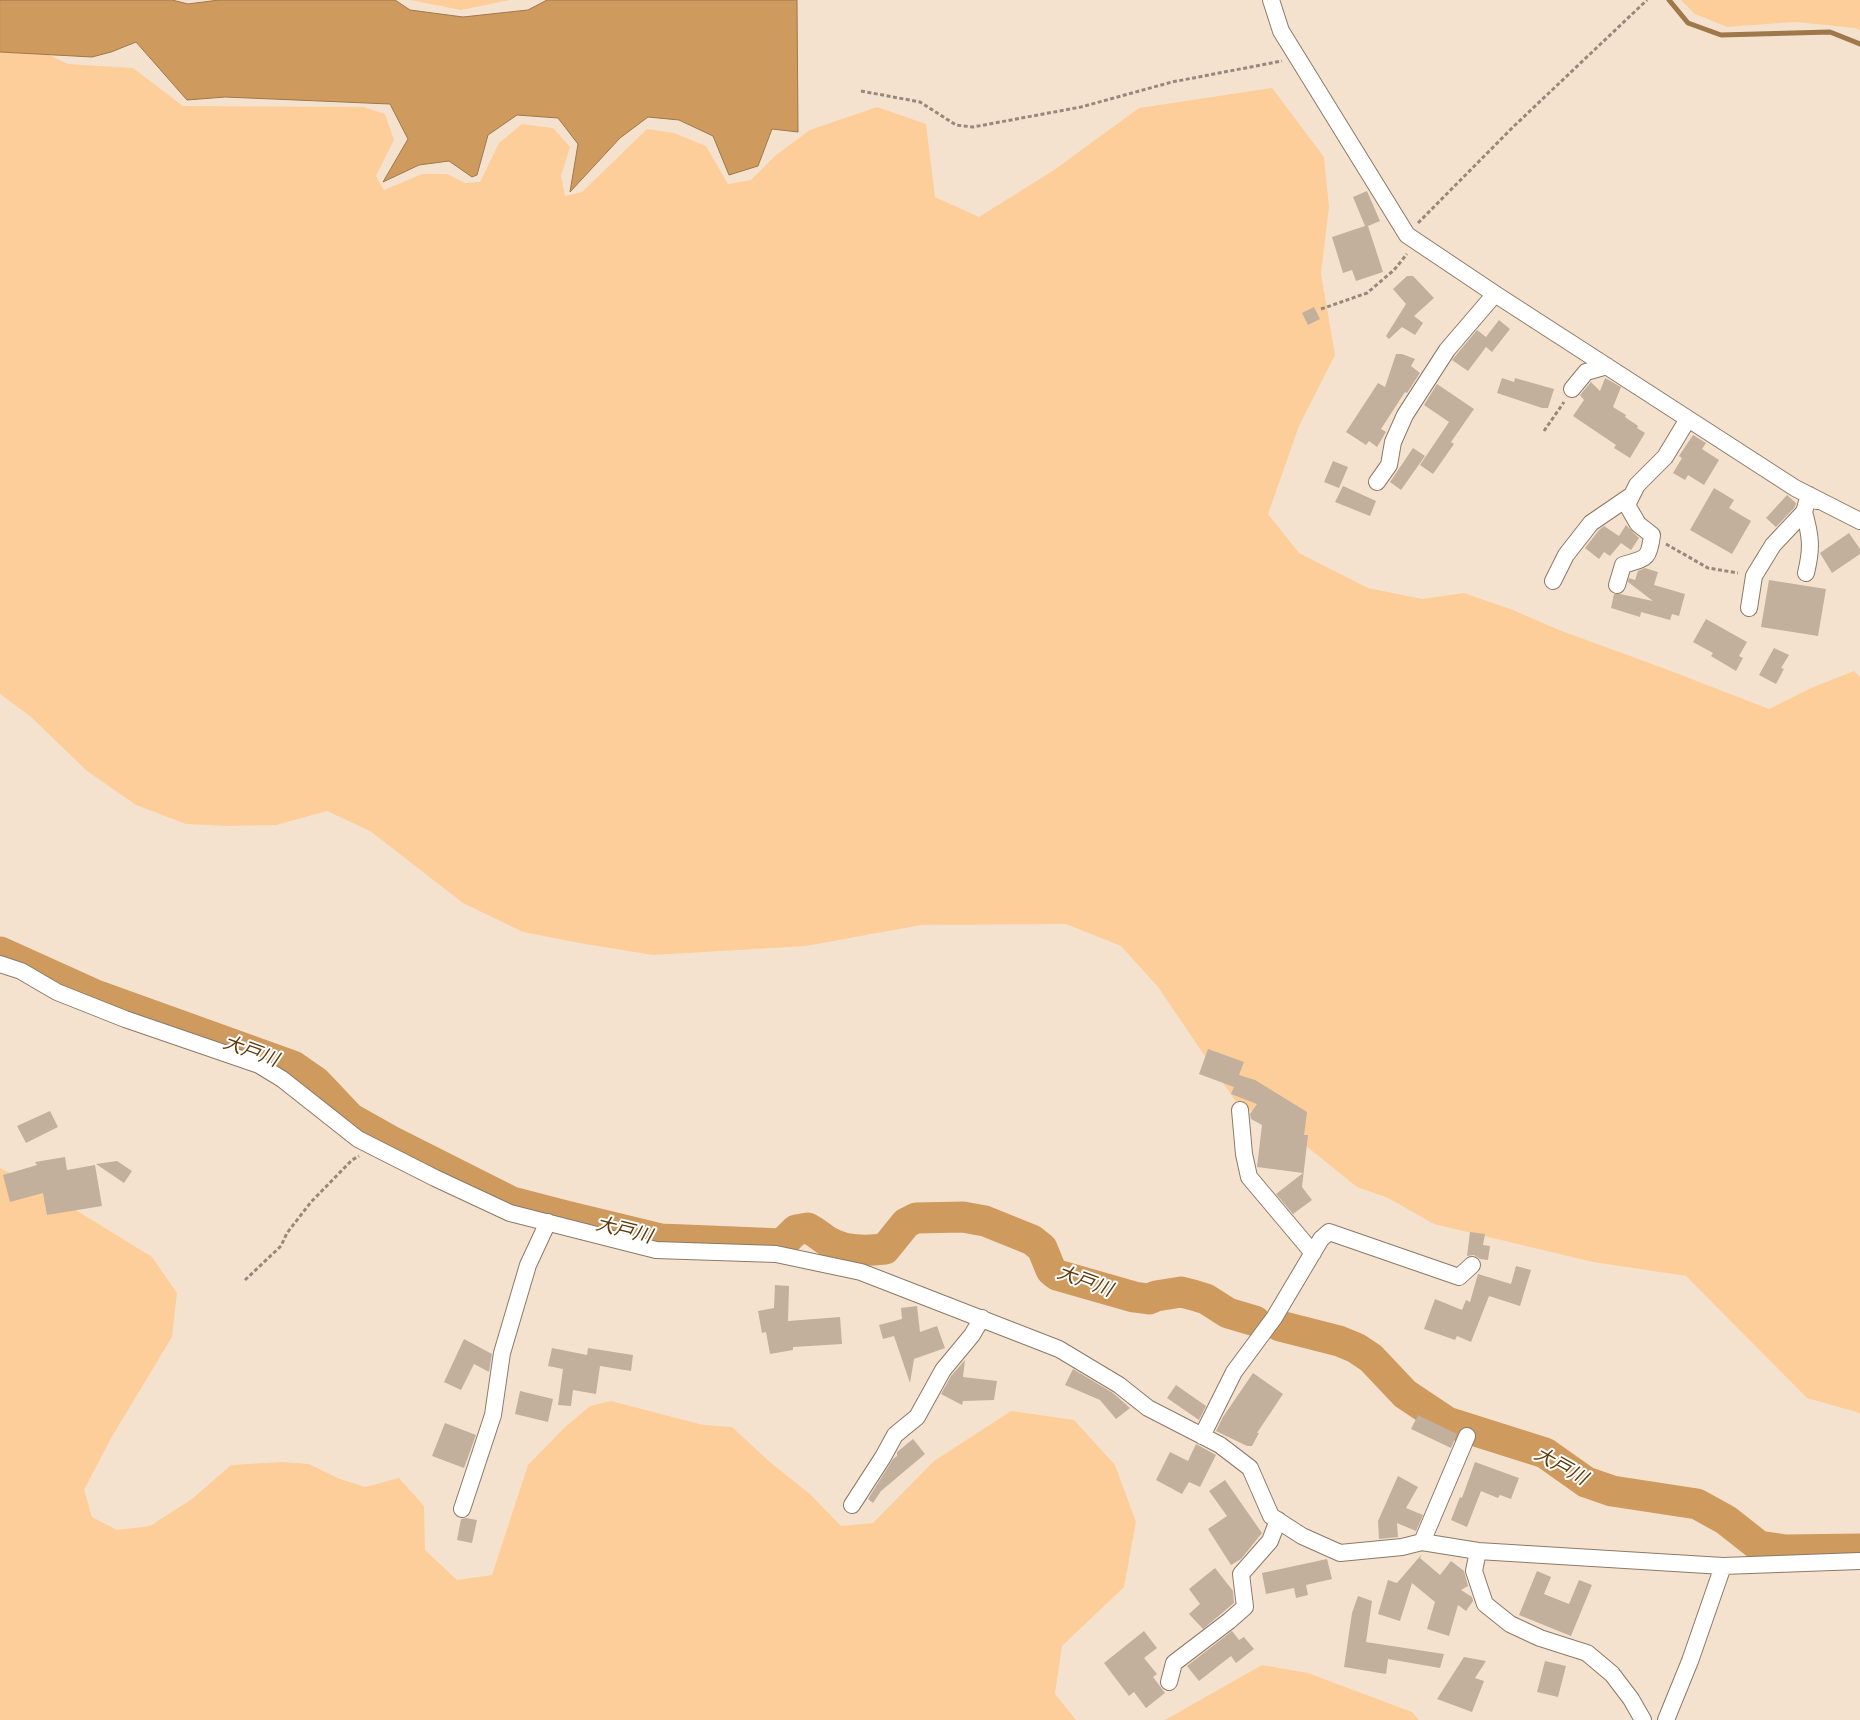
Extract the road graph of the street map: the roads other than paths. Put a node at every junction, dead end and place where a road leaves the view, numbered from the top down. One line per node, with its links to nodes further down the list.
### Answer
1 (1271, 0): 2 (street)
2 (1495, 294): 3 (street); 6 (street)
3 (1607, 366): 4 (street); 5 (street)
4 (1572, 389)
5 (1688, 419): 7 (street); 8 (street)
6 (1377, 482)
7 (1632, 495): 13 (street); 14 (street)
8 (1809, 495): 9 (street); 10 (street); 11 (street)
9 (1804, 512): 12 (street); 15 (street)
10 (1860, 521)
11 (1860, 530)
12 (1806, 573)
13 (1553, 581)
14 (1617, 585)
15 (1749, 608)
16 (0, 964): 18 (street)
17 (1240, 1110): 19 (street)
18 (548, 1222): 21 (street); 25 (street)
19 (1313, 1253): 20 (street); 22 (street)
20 (1472, 1265)
21 (982, 1318): 22 (street); 24 (street)
22 (1202, 1436): 26 (street)
23 (1467, 1436): 27 (street)
24 (852, 1505)
25 (462, 1509)
26 (1278, 1520): 27 (street); 31 (street)
27 (1422, 1542): 28 (street)
28 (1478, 1551): 30 (street); 32 (street)
29 (1860, 1561): 30 (street)
30 (1723, 1566): 33 (street)
31 (1169, 1682)
32 (1643, 1720)
33 (1666, 1720)

